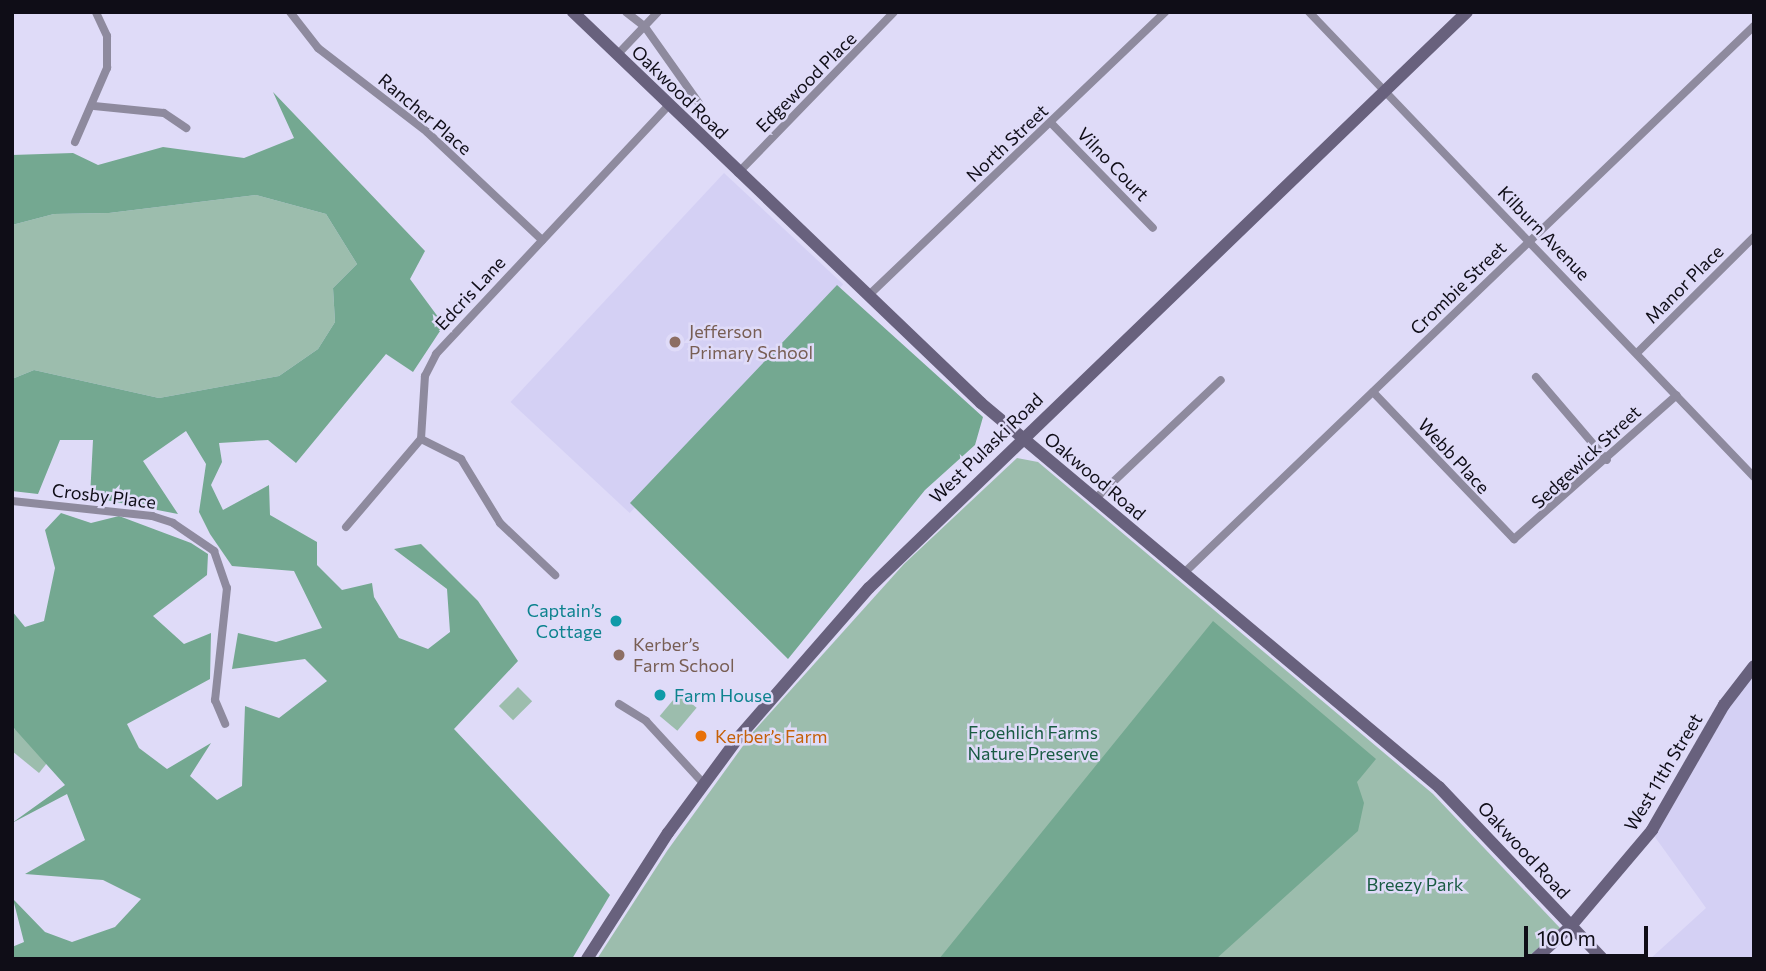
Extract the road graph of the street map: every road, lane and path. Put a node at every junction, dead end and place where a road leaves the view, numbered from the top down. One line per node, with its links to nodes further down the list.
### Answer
1 (96, 12): 14 (street)
2 (290, 12): 23 (street, Rancher Place)
3 (573, 12): 12 (main road, Oakwood Road)
4 (626, 12): 11 (street, Oakwood Road)
5 (658, 12): 11 (street)
6 (894, 12): 20 (street, Edgewood Place)
7 (1165, 12): 17 (street, North Street)
8 (1310, 12): 13 (street, Kilburn Avenue)
9 (1467, 12): 13 (main road, West Pulaski Road)
10 (1754, 26): 24 (street, Crombie Street)
11 (645, 27): 12 (street); 16 (street, Oakwood Road)
12 (617, 55): 15 (main road, Oakwood Road)
13 (1385, 91): 24 (street, Kilburn Avenue); 31 (main road, West Pulaski Road)
14 (94, 106): 18 (street); 19 (street)
15 (668, 106): 20 (main road, Oakwood Road); 23 (street, Edcris Lane)
16 (703, 109)
17 (1051, 122): 21 (street, Vilno Court); 25 (street, North Street)
18 (186, 128)
19 (75, 142)
20 (738, 173): 25 (main road, Oakwood Road)
21 (1153, 228)
22 (1754, 237): 26 (street, Manor Place)
23 (542, 240): 32 (street, Edcris Lane)
24 (1529, 241): 26 (street, Kilburn Avenue); 29 (street, Crombie Street)
25 (869, 295): 31 (main road, Oakwood Road)
26 (1637, 353): 30 (street, Kilburn Avenue)
27 (1536, 377): 33 (street)
28 (1221, 380): 35 (street)
29 (1373, 392): 38 (street, Webb Place); 39 (street, Crombie Street)
30 (1677, 394): 33 (street, Sedgewick Street); 34 (street, Kilburn Avenue)
31 (1021, 438): 35 (main road, Oakwood Road); 44 (main road, West Pulaski Road)
32 (421, 439): 37 (street); 40 (street)
33 (1607, 460): 38 (street, Sedgewick Street)
34 (1754, 477)
35 (1095, 499): 39 (main road, Oakwood Road)
36 (12, 501): 43 (street, Crosby Place)
37 (346, 527)
38 (1514, 539)
39 (1184, 573): 45 (main road, Oakwood Road)
40 (555, 575)
41 (1753, 664): 45 (main road, West 11th Street)
42 (619, 704): 44 (street)
43 (225, 724)
44 (704, 784): 46 (main road, West Pulaski Road)
45 (1571, 926): 47 (main road, West 11th Street); 48 (main road, Oakwood Road)
46 (587, 959)
47 (1535, 959)
48 (1602, 959)

